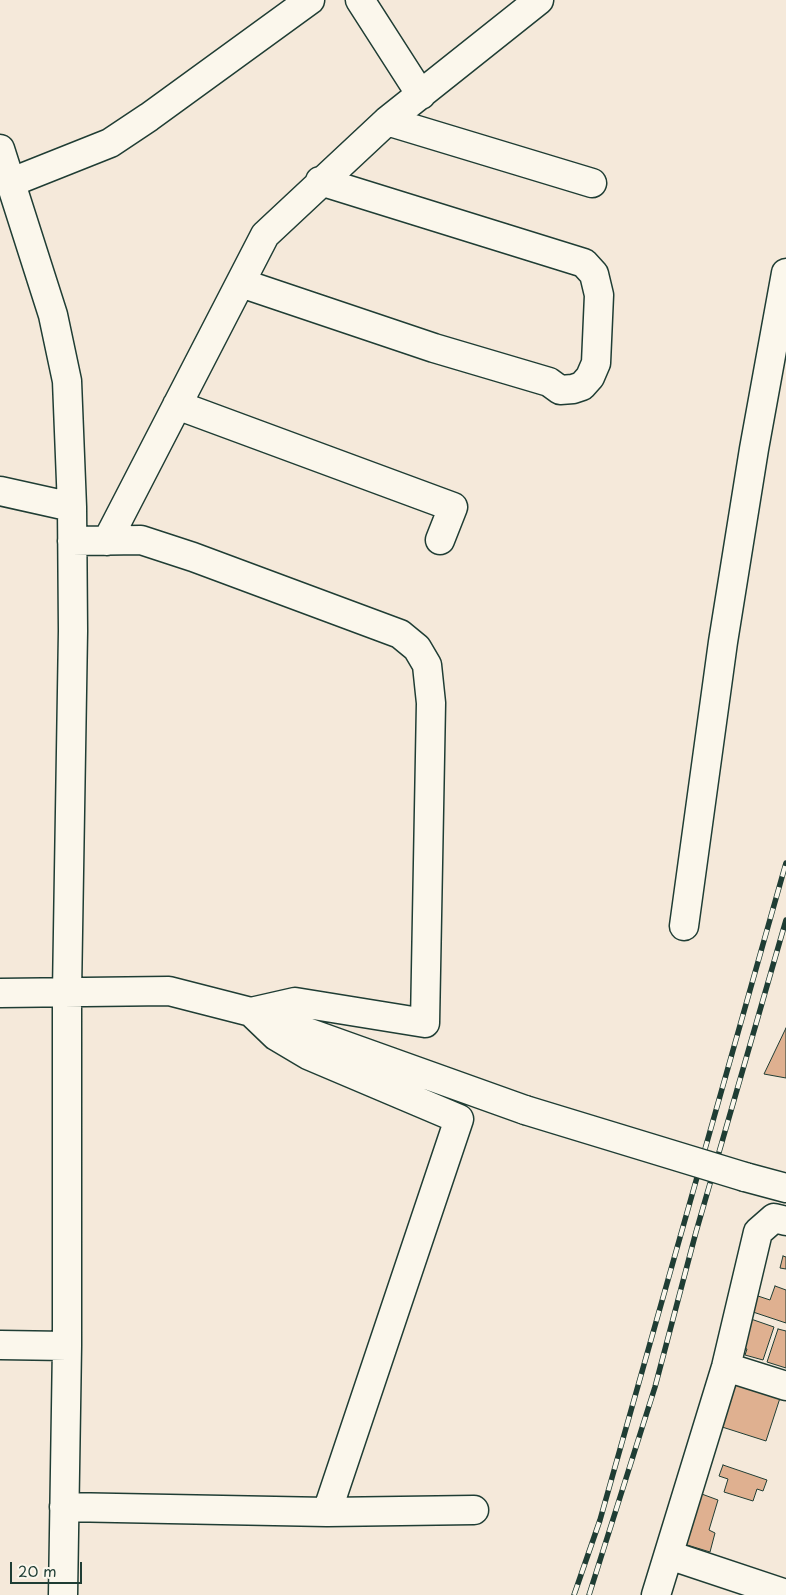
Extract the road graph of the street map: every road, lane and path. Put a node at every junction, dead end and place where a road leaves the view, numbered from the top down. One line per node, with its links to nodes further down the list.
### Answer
1 (360, 0): 4 (street)
2 (539, 0): 4 (street)
3 (297, 4): 8 (street)
4 (421, 95): 5 (street)
5 (387, 121): 7 (street); 9 (street)
6 (0, 149): 8 (street)
7 (320, 181): 11 (street); 11 (street)
8 (12, 182): 14 (street)
9 (592, 183)
10 (786, 273): 18 (street)
11 (242, 283): 12 (street)
12 (177, 405): 15 (street); 17 (street)
13 (0, 490): 14 (street)
14 (72, 507): 16 (street)
15 (440, 540)
16 (72, 541): 17 (street); 19 (street)
17 (107, 541): 21 (street)
18 (684, 926)
19 (67, 992): 20 (street); 21 (street); 25 (street)
20 (0, 993)
21 (251, 1012): 22 (street, bridge); 30 (street)
22 (786, 1188)
23 (786, 1221): 26 (street)
24 (0, 1345): 25 (street)
25 (67, 1346): 28 (street)
26 (726, 1367): 27 (street); 31 (street)
27 (786, 1386)
28 (64, 1508): 30 (street); 33 (street)
29 (474, 1510): 30 (street)
30 (326, 1512)
31 (669, 1556): 32 (street); 34 (street)
32 (786, 1594)
33 (63, 1595)
34 (656, 1595)

